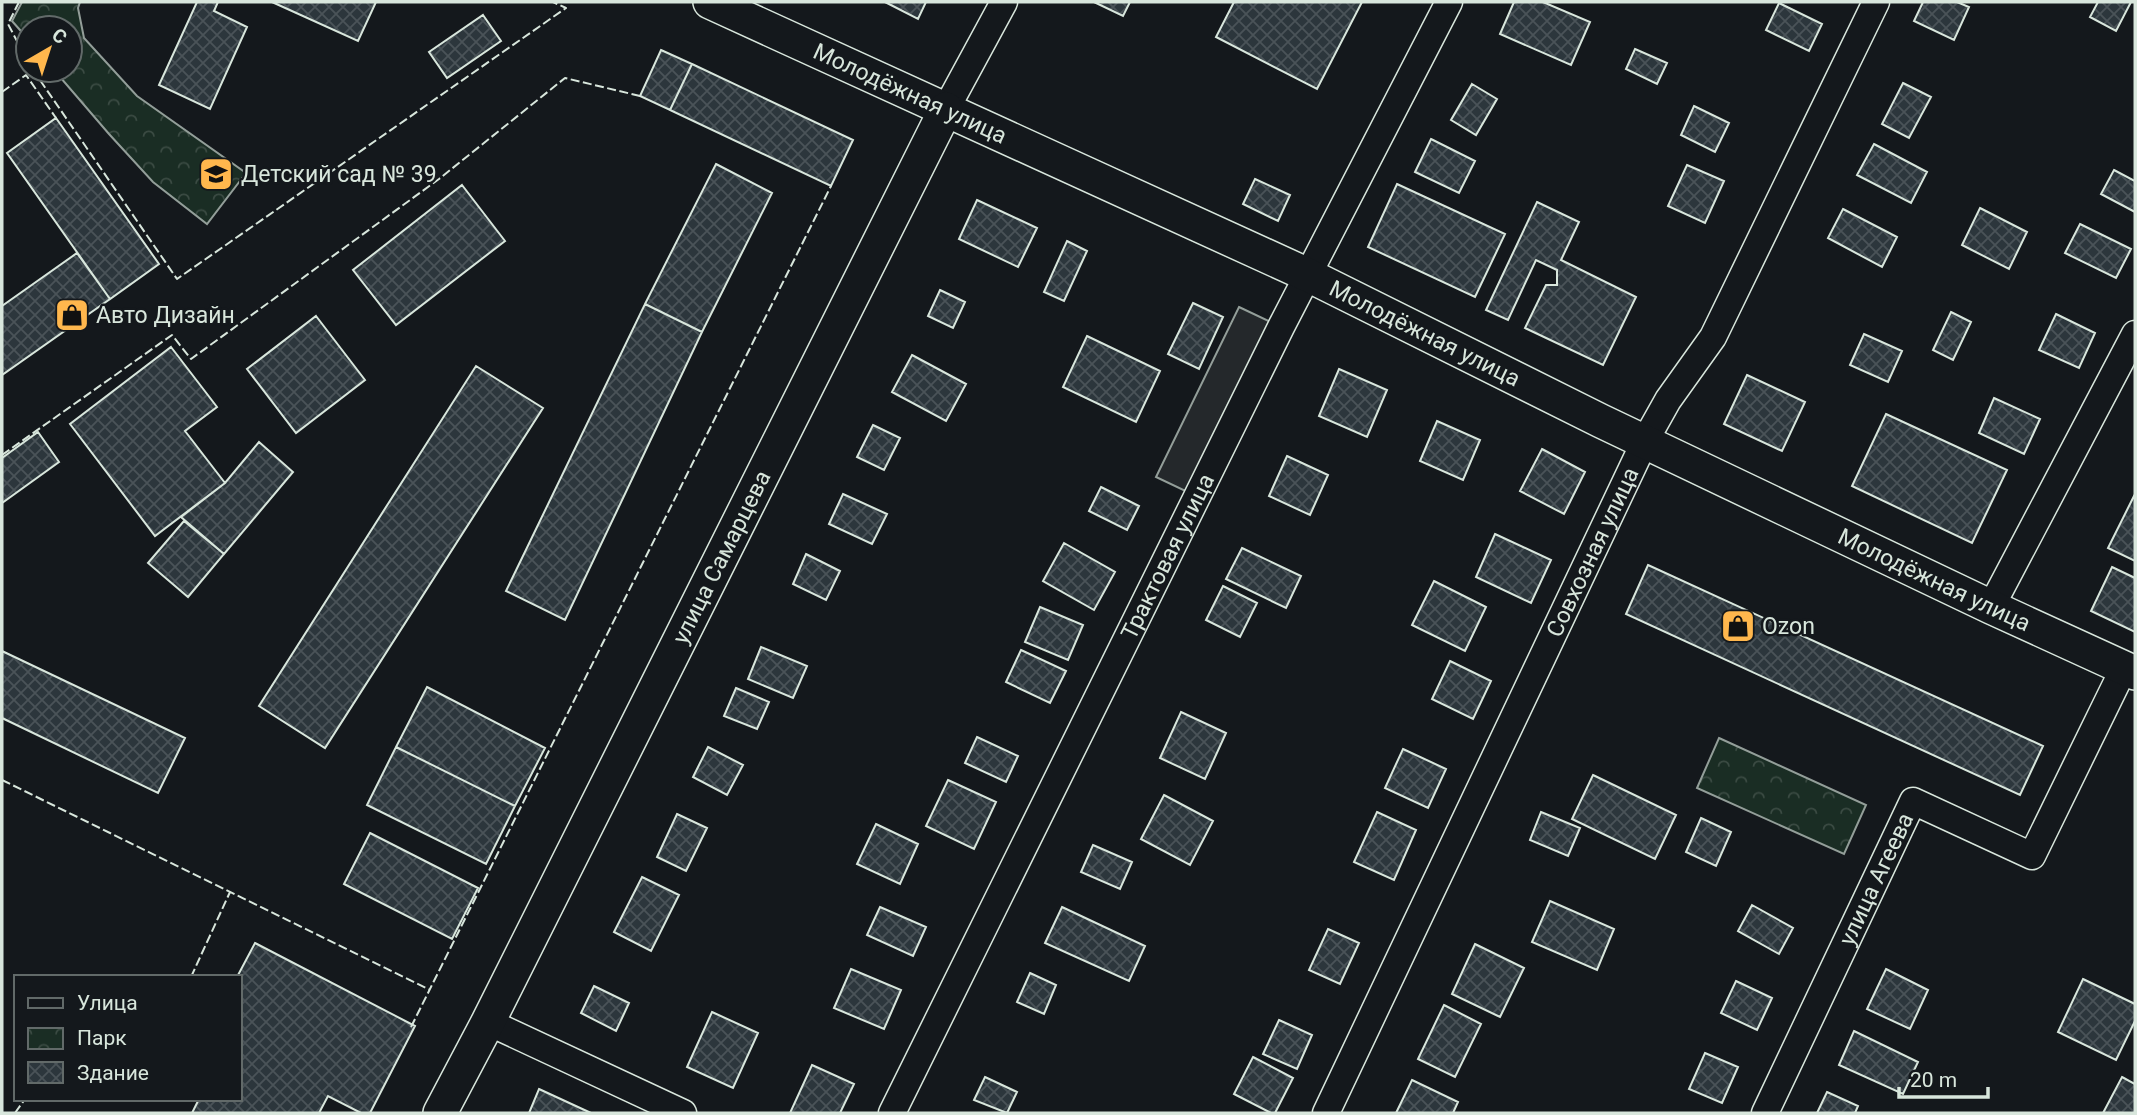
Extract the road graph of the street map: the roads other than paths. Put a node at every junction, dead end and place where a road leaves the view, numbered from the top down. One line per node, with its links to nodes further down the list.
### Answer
1 (710, 2): 5 (street, Молодёжная улица)
2 (1003, 2): 5 (street, улица Самарцева)
3 (1449, 2): 6 (street, Трактовая улица)
4 (1876, 2): 8 (street, Совхозная улица)
5 (946, 109): 6 (street, Молодёжная улица); 11 (street, улица Самарцева)
6 (1308, 275): 8 (street, Молодёжная улица); 14 (street, Трактовая улица)
7 (2135, 334): 9 (street)
8 (1645, 441): 9 (street, Молодёжная улица); 15 (street, Совхозная улица)
9 (1991, 607): 10 (street, Молодёжная улица)
10 (2130, 671): 16 (street, улица Агеева)
11 (488, 1022): 12 (street, улица Самарцева); 13 (street)
12 (440, 1113)
13 (682, 1113)
14 (892, 1113)
15 (1326, 1113)
16 (1765, 1113)

